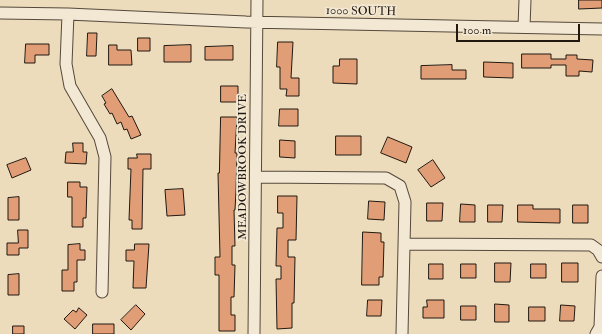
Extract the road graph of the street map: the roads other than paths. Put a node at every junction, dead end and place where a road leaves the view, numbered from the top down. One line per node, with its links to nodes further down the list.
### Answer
1 (257, 0): 5 (street, MEADOWBROOK DRIVE)
2 (525, 0): 6 (street)
3 (0, 13): 4 (street, 1000 SOUTH)
4 (68, 14): 5 (street, 1000 SOUTH); 12 (street)
5 (257, 22): 6 (street, 1000 SOUTH); 8 (street, MEADOWBROOK DRIVE)
6 (524, 27): 7 (street, 1000 SOUTH)
7 (602, 29)
8 (257, 177): 9 (street); 13 (street, MEADOWBROOK DRIVE)
9 (404, 244): 10 (street); 14 (street)
10 (602, 257)
11 (602, 276): 15 (street)
12 (102, 292)
13 (254, 334)
14 (402, 334)
15 (596, 334)

